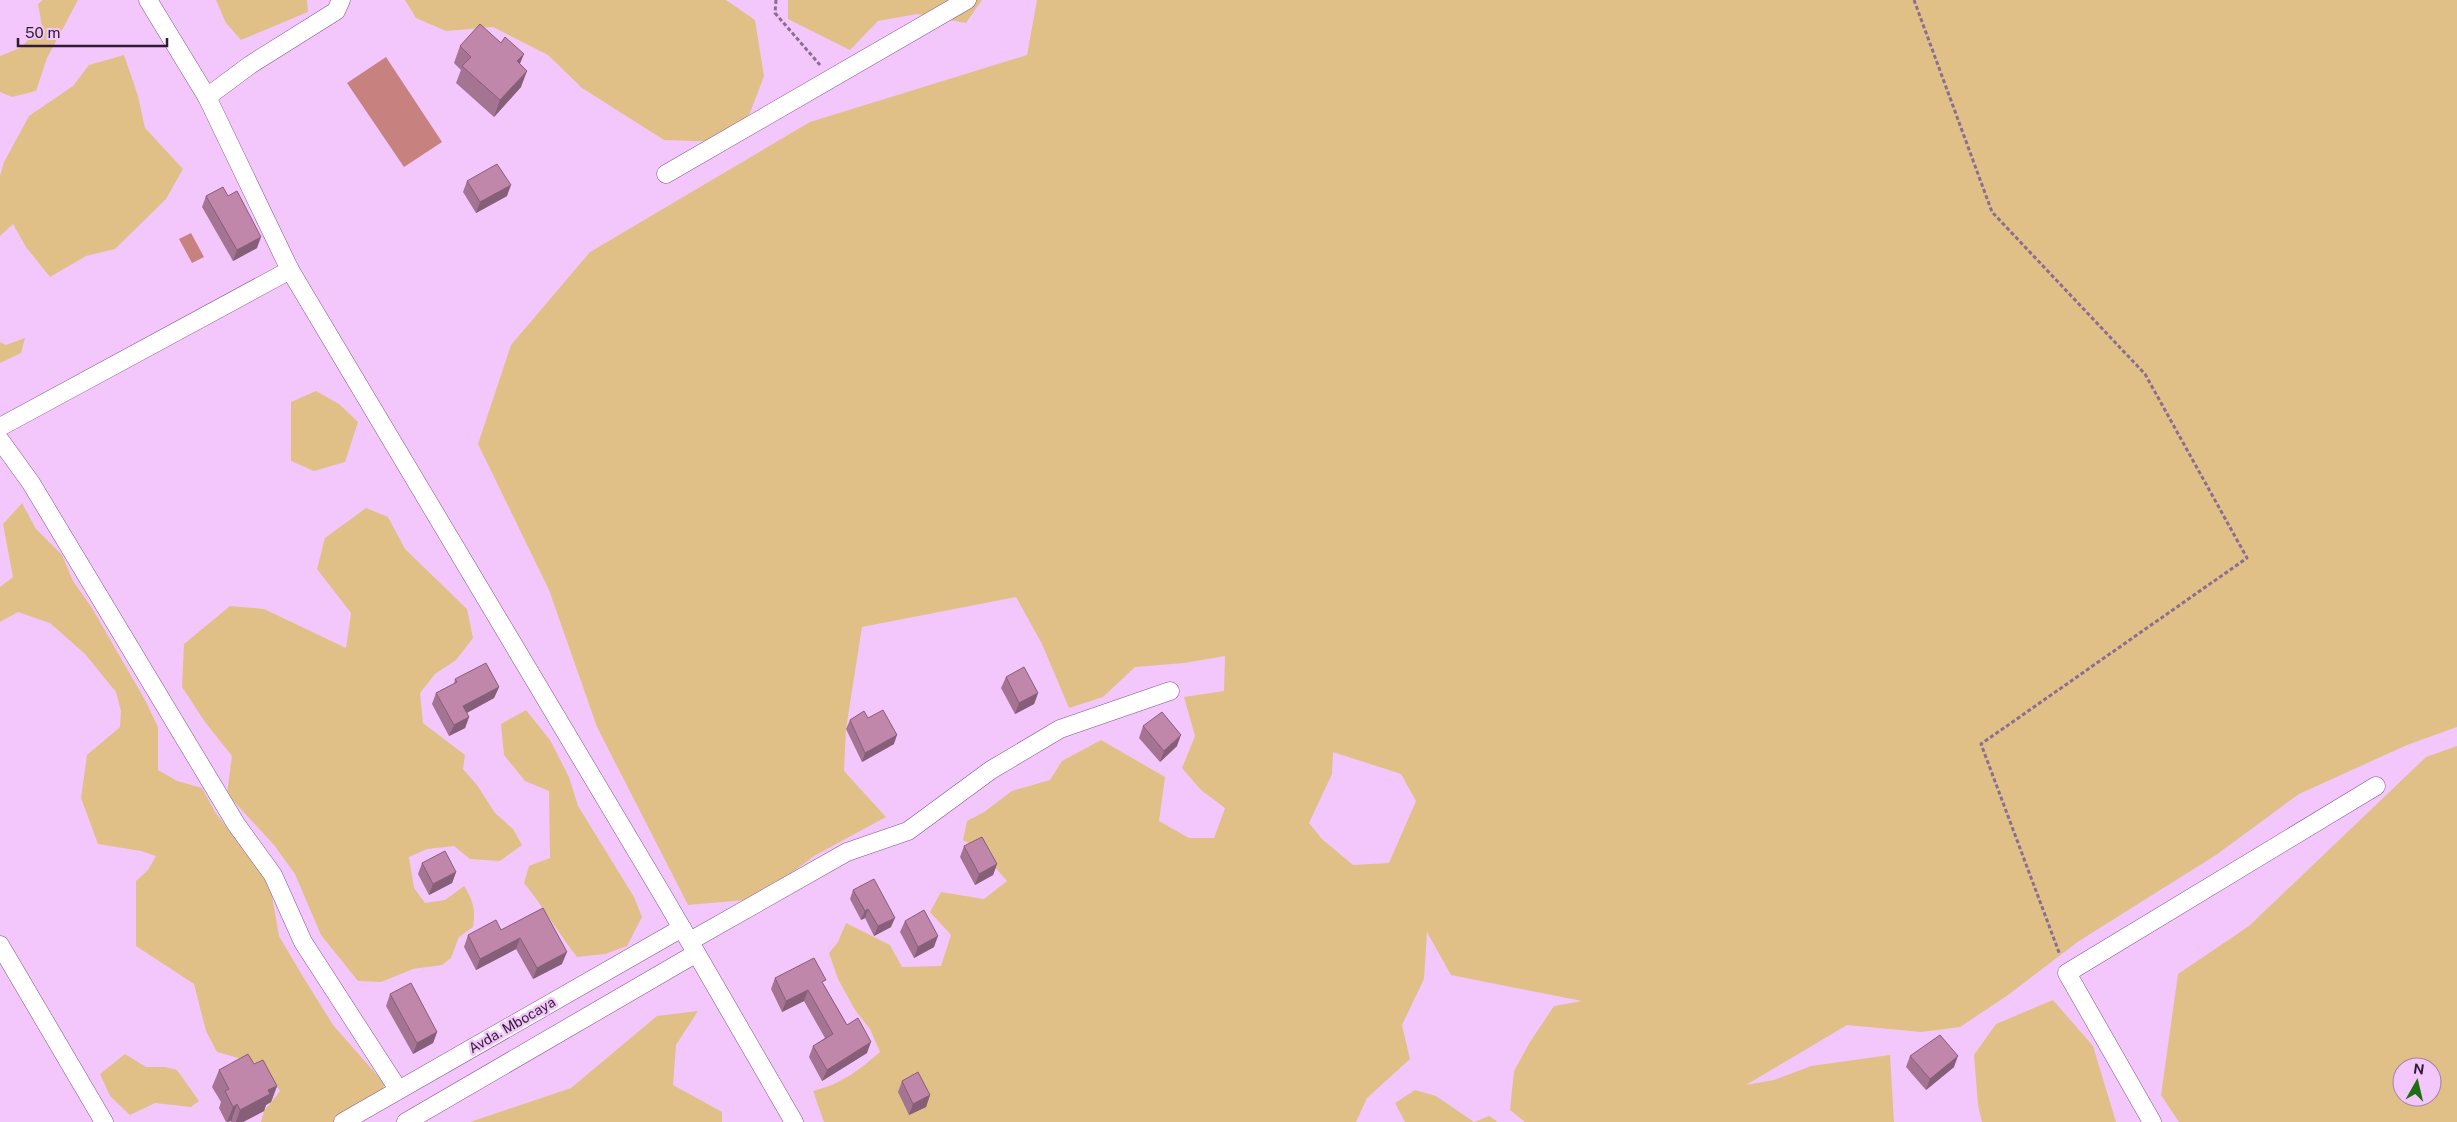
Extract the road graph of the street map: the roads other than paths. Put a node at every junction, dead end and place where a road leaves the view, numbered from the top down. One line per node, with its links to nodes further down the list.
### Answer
1 (148, 0): 4 (street)
2 (341, 0): 4 (street)
3 (967, 0): 5 (street)
4 (207, 97): 6 (street)
5 (666, 174)
6 (290, 270): 7 (street); 11 (street)
7 (0, 427)
8 (0, 440): 13 (street)
9 (1170, 691): 11 (street)
10 (2376, 786): 18 (street)
11 (689, 941): 13 (street, Avda. Mbocaya); 16 (street); 17 (street)
12 (1, 947): 14 (street)
13 (398, 1089): 15 (street, Avda. Mbocaya)
14 (104, 1122)
15 (343, 1122)
16 (406, 1122)
17 (794, 1122)
18 (2152, 1122)

